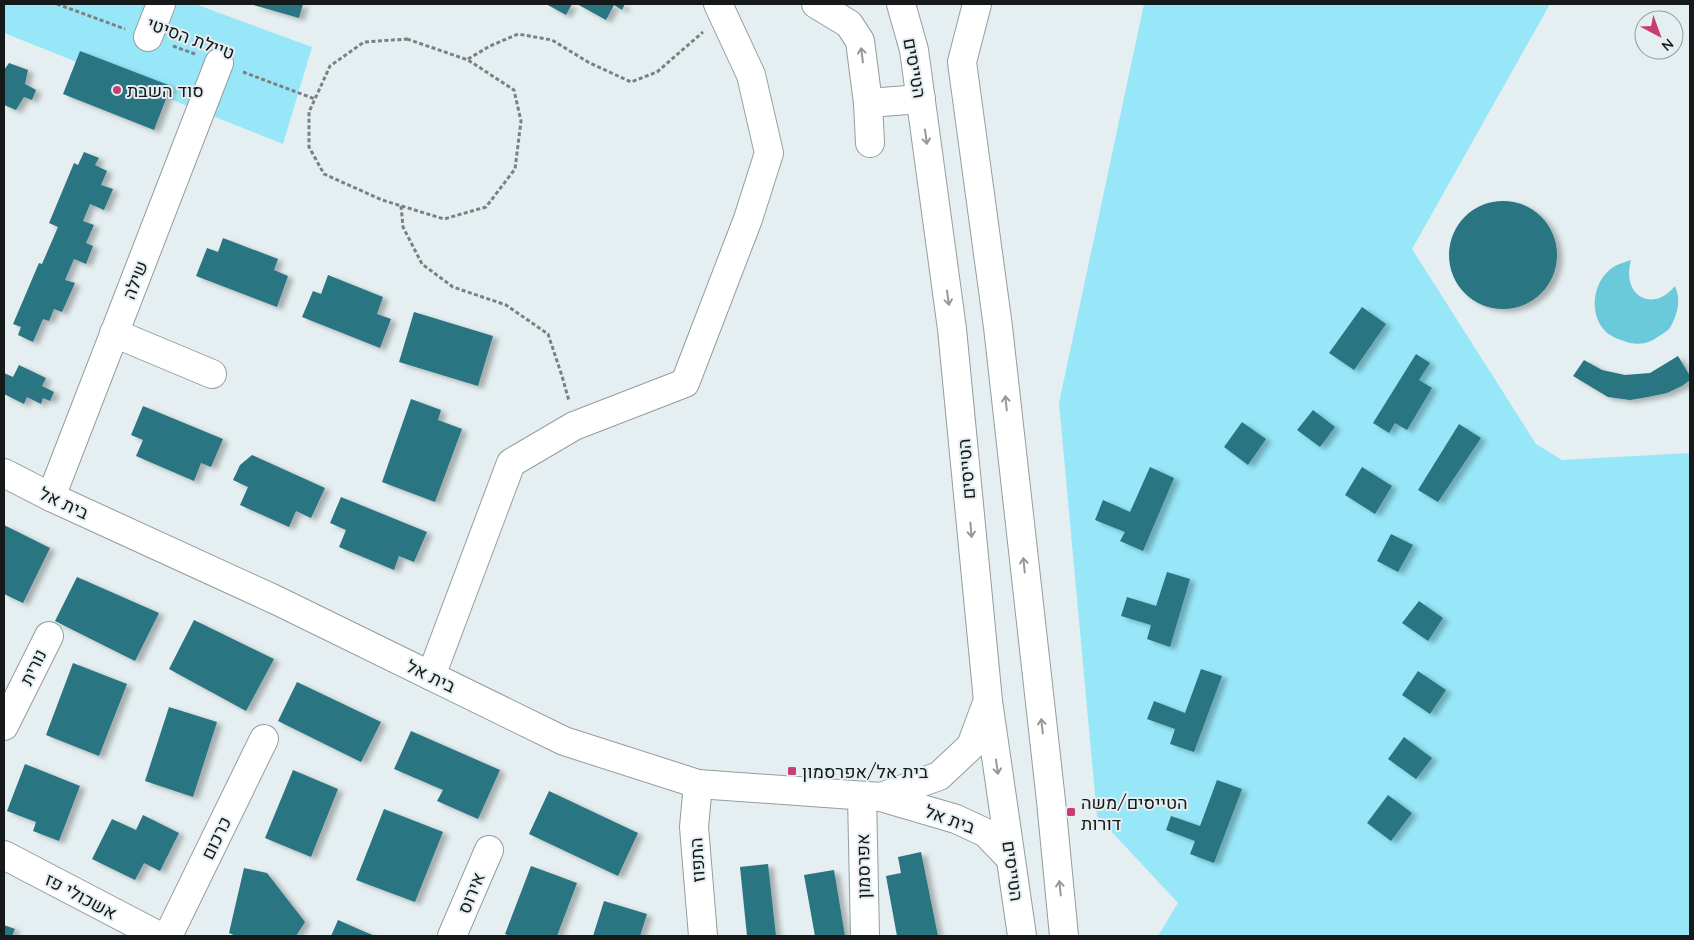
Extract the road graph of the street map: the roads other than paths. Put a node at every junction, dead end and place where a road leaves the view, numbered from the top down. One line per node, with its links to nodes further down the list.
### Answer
1 (160, 4): 6 (street)
2 (816, 4): 9 (street, one-way to 2)
3 (901, 4): 8 (street, הטייסים)
4 (977, 4): 31 (street, one-way to 4)
5 (721, 9): 16 (street)
6 (148, 37)
7 (218, 63): 11 (street, שילה)
8 (921, 99): 9 (street); 17 (street, הטייסים, one-way to 17)
9 (868, 103): 10 (street)
10 (870, 143)
11 (114, 333): 12 (street); 14 (street, שילה)
12 (212, 374)
13 (4, 474): 14 (street, בית אל)
14 (51, 497): 16 (street, בית אל)
15 (49, 636): 18 (street, נורית)
16 (432, 676): 20 (street, בית אל)
17 (988, 701): 21 (street, בית אל); 24 (street, הטייסים, one-way to 24)
18 (4, 726)
19 (264, 739): 26 (street, כרכום)
20 (698, 784): 21 (street, בית אל); 28 (street, התפוז)
21 (871, 797): 24 (street, בית אל); 29 (street, אפרסמון)
22 (489, 850): 27 (street, אירוס)
23 (4, 855): 25 (street, אשכולי פז)
24 (1010, 858): 30 (street, הטייסים)
25 (159, 936)
26 (168, 936)
27 (452, 936)
28 (703, 936)
29 (865, 936)
30 (1022, 936)
31 (1064, 936)

